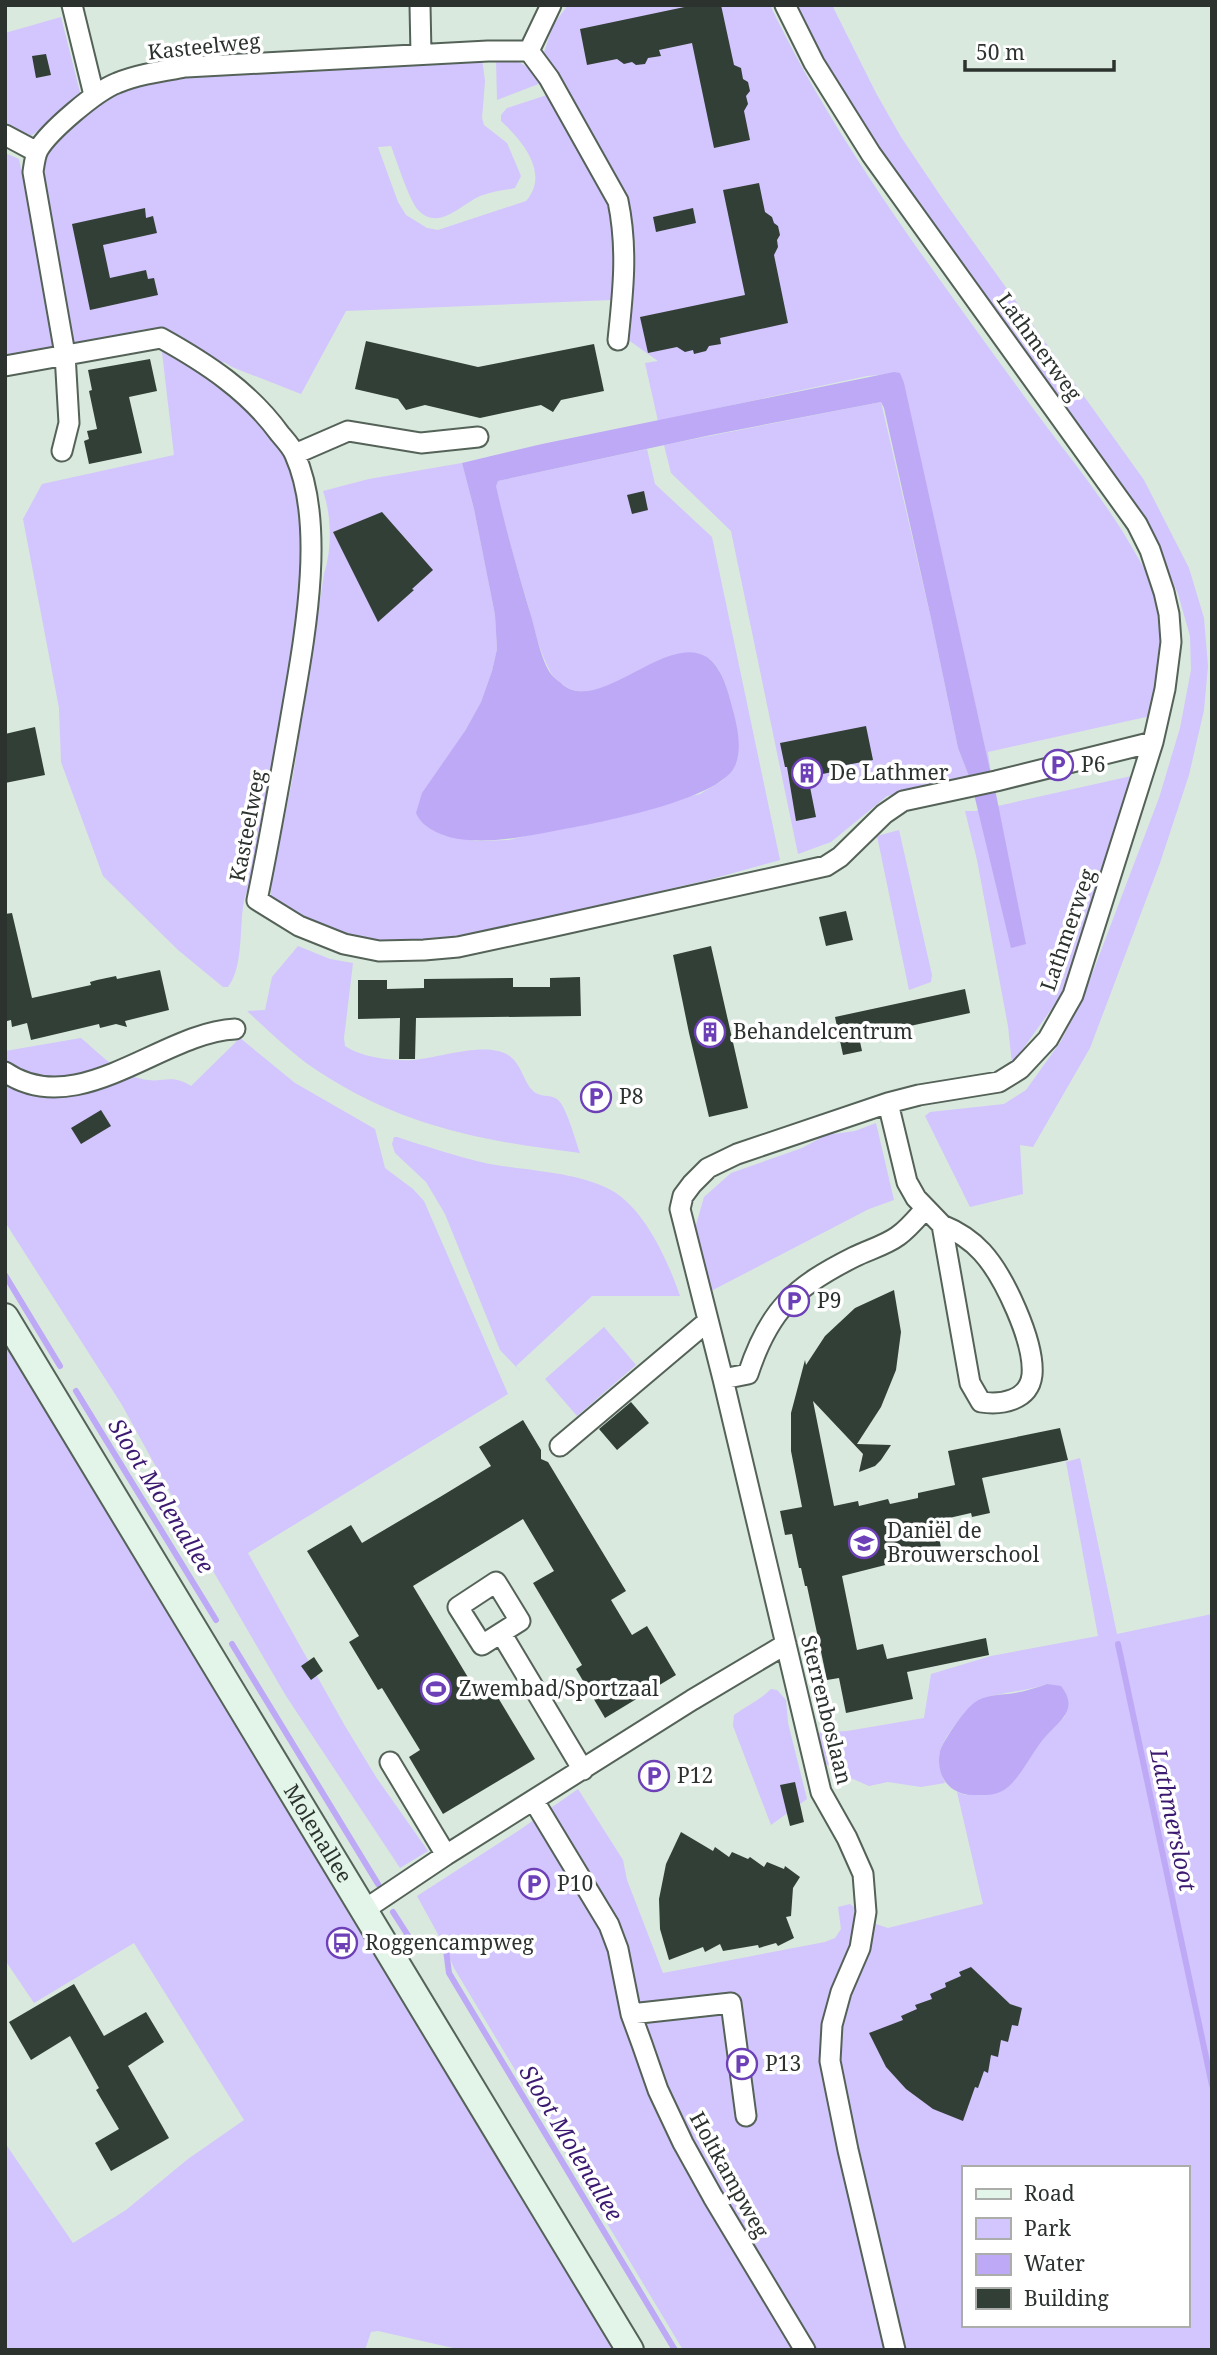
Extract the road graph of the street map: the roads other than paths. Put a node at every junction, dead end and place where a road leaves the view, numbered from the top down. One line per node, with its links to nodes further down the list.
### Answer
1 (72, 5): 7 (street)
2 (420, 5): 6 (street)
3 (551, 5): 5 (street)
4 (785, 5): 16 (street, Lathmerweg)
5 (529, 51): 6 (street, Kasteelweg); 10 (street)
6 (421, 54): 7 (street, Kasteelweg)
7 (94, 95): 9 (street, Kasteelweg)
8 (5, 135): 9 (street)
9 (37, 152): 11 (street)
10 (618, 340)
11 (65, 354): 12 (street, Kasteelweg); 14 (street); 15 (street, Kasteelweg)
12 (5, 366)
13 (478, 437): 15 (street)
14 (62, 451)
15 (295, 454): 16 (street, Kasteelweg)
16 (1153, 742): 19 (street, Lathmerweg)
17 (235, 1030): 18 (street)
18 (5, 1072)
19 (888, 1103): 20 (street, Lathmerweg); 21 (street)
20 (680, 1209): 24 (street, Sterrenboslaan)
21 (925, 1209): 22 (street); 25 (street)
22 (942, 1225): 22 (street)
23 (5, 1317): 33 (main road, Molenallee)
24 (708, 1321): 25 (street, Sterrenboslaan); 26 (street)
25 (723, 1379): 28 (street, Sterrenboslaan)
26 (560, 1446)
27 (501, 1633): 30 (street)
28 (786, 1644): 30 (street); 38 (street, Sterrenboslaan)
29 (390, 1762): 32 (street)
30 (583, 1770): 31 (street)
31 (534, 1801): 32 (street); 34 (street, Holtkampweg)
32 (446, 1855): 33 (street)
33 (364, 1910): 36 (main road, Molenallee)
34 (631, 2014): 35 (street, Holtkampweg); 37 (street, Holtkampweg)
35 (746, 2116)
36 (630, 2350)
37 (805, 2350)
38 (895, 2350)

